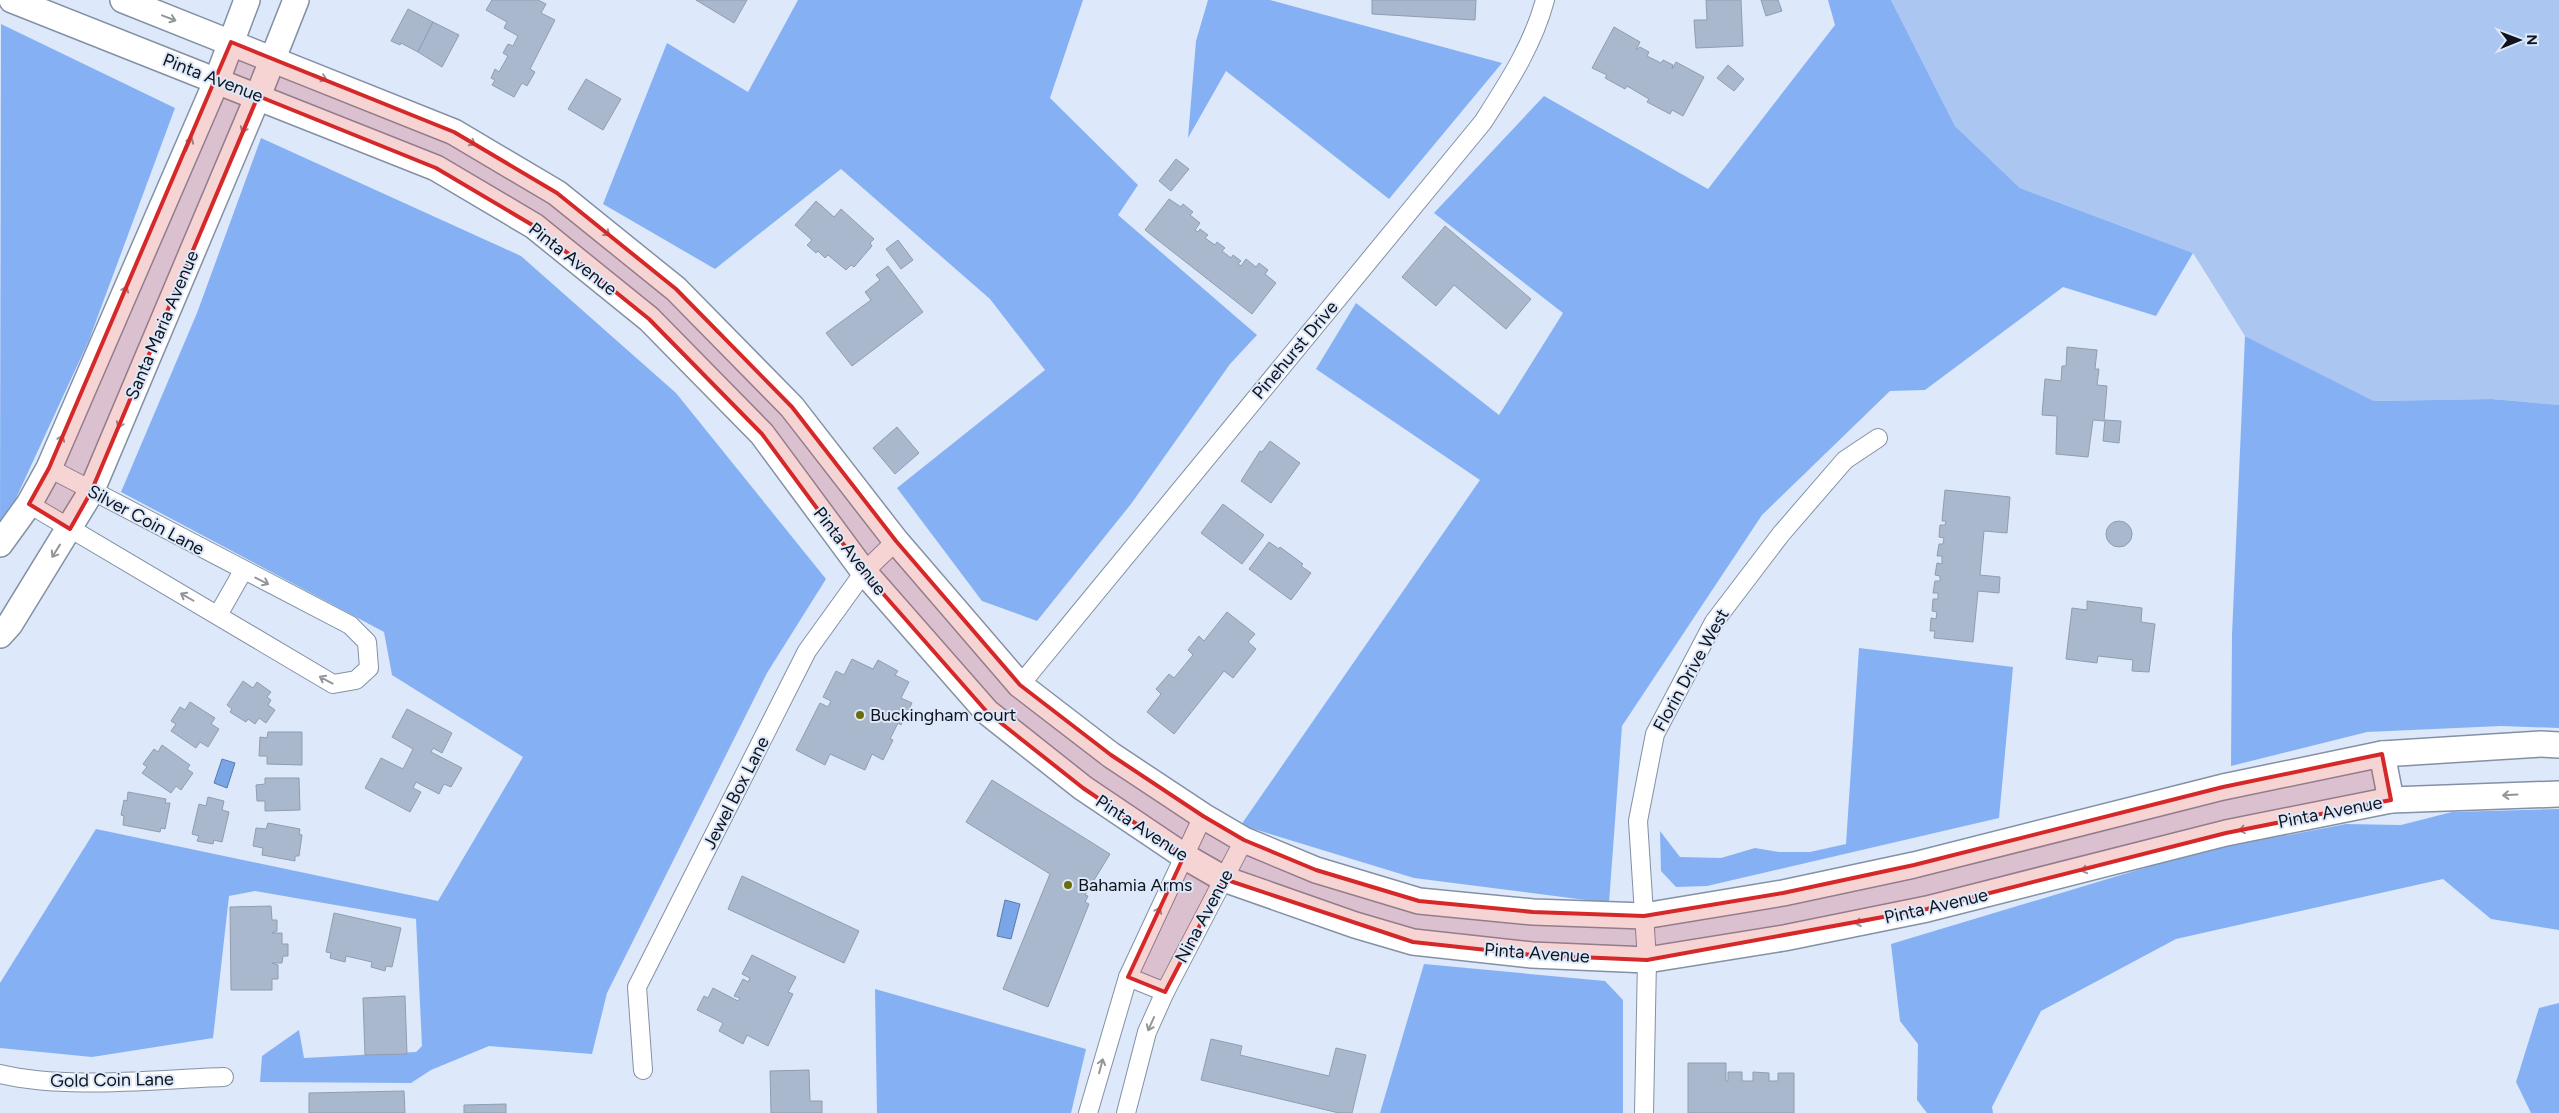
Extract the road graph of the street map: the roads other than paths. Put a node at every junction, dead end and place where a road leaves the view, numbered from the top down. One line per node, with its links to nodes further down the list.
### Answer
1 (12, 0): 8 (street, Pinta Avenue)
2 (123, 0): 6 (street, one-way to 6)
3 (247, 0): 6 (street)
4 (296, 0): 7 (street, Santa Maria Avenue)
5 (1545, 0): 23 (street, Pinehurst Drive)
6 (231, 42): 7 (street); 8 (street)
7 (273, 58): 9 (street, Santa Maria Avenue); 10 (street, one-way to 10)
8 (216, 80): 9 (street, Pinta Avenue); 13 (street, one-way to 8)
9 (258, 96): 11 (street, Pinta Avenue); 14 (street, Santa Maria Avenue, one-way to 14)
10 (676, 289): 11 (street); 17 (street)
11 (649, 319): 20 (street, Pinta Avenue)
12 (1878, 438): 32 (street, Florin Drive West)
13 (49, 468): 14 (street, Silver Coin Lane); 15 (street)
14 (91, 492): 16 (street, Santa Maria Avenue); 19 (street, Silver Coin Lane)
15 (29, 504): 16 (street, Silver Coin Lane); 18 (street)
16 (70, 529): 21 (street, Silver Coin Lane, one-way to 16); 22 (street, Santa Maria Avenue, one-way to 22)
17 (896, 542): 20 (street, Jewel Box Lane); 23 (street)
18 (0, 544)
19 (243, 571): 21 (street); 21 (street, Silver Coin Lane, one-way to 21)
20 (864, 572): 30 (street, Pinta Avenue); 36 (street, Jewel Box Lane)
21 (218, 615)
22 (0, 635)
23 (1020, 685): 28 (street)
24 (2559, 745): 25 (street)
25 (2382, 754): 27 (street); 32 (street)
26 (2559, 794): 27 (street, Pinta Avenue, one-way to 27)
27 (2391, 800): 33 (street, Pinta Avenue, one-way to 33)
28 (1203, 816): 29 (street); 30 (street)
29 (1244, 840): 31 (street, Nina Avenue); 32 (street)
30 (1184, 856): 31 (street, Pinta Avenue); 34 (street, one-way to 30)
31 (1224, 879): 33 (street, Pinta Avenue); 35 (street, Nina Avenue)
32 (1644, 916): 33 (street, Florin Drive West)
33 (1646, 960): 41 (street, Florin Drive West)
34 (1128, 977): 35 (street); 39 (street, one-way to 34)
35 (1165, 992): 40 (street, Nina Avenue, one-way to 40)
36 (643, 1070)
37 (0, 1074): 38 (street, Gold Coin Lane)
38 (224, 1077)
39 (1088, 1113)
40 (1126, 1113)
41 (1644, 1113)

